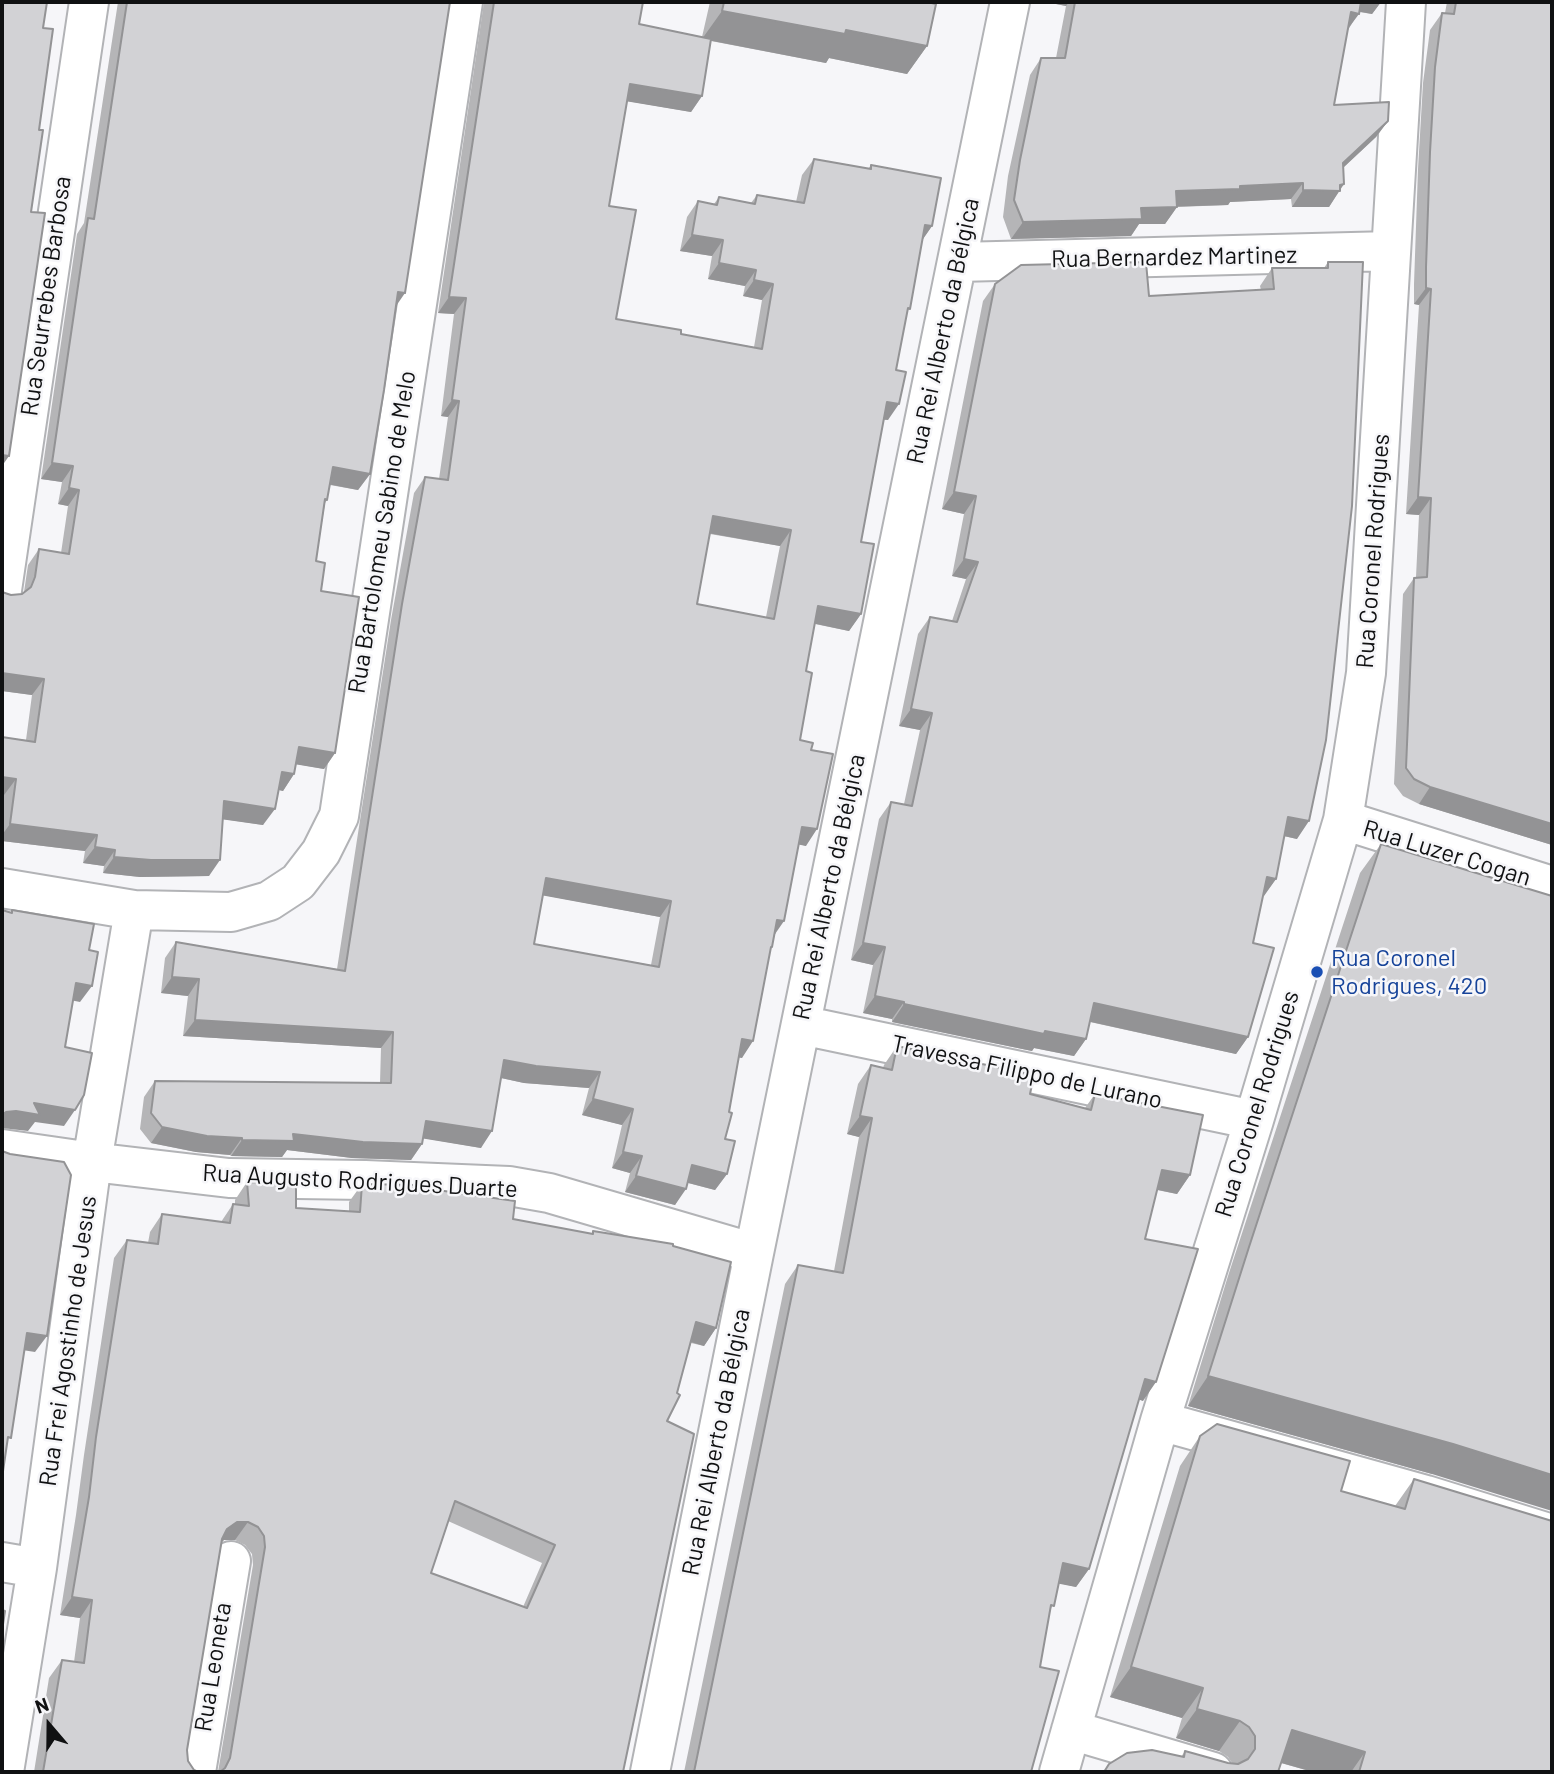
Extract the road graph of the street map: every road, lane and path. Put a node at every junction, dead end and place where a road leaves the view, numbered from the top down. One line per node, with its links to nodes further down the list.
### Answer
1 (89, 2): 7 (street, Rua Seurrebes Barbosa)
2 (463, 2): 11 (street, Rua Bartolomeu Sabino de Melo)
3 (1010, 2): 6 (street, Rua Rei Alberto da Bélgica)
4 (1406, 2): 5 (street, Rua Coronel Rodrigues)
5 (1391, 251): 6 (street, Rua Bernardez Martinez); 8 (street, Rua Coronel Rodrigues)
6 (958, 262): 12 (street, Rua Rei Alberto da Bélgica)
7 (2, 590)
8 (1343, 820): 9 (street, Rua Luzer Cogan); 13 (street, Rua Coronel Rodrigues)
9 (1552, 886)
10 (2, 888): 11 (street)
11 (134, 910): 15 (street, Rua Frei Agostinho de Jesus)
12 (801, 1025): 13 (street, Travessa Filippo de Lurano); 16 (street, Rua Rei Alberto da Bélgica)
13 (1254, 1120): 17 (street, Rua Coronel Rodrigues)
14 (2, 1149): 15 (street, Rua Augusto Rodrigues Duarte)
15 (92, 1162): 16 (street, Rua Augusto Rodrigues Duarte); 20 (street, Rua Frei Agostinho de Jesus)
16 (754, 1253): 24 (street, Rua Rei Alberto da Bélgica)
17 (1160, 1421): 18 (street); 21 (street, Rua Coronel Rodrigues)
18 (1552, 1534)
19 (231, 1561): 23 (street, Rua Leoneta)
20 (19, 1565): 22 (street, Rua Frei Agostinho de Jesus)
21 (1071, 1730): 25 (street, Rua Coronel Rodrigues); 26 (street)
22 (4, 1772)
23 (196, 1772)
24 (650, 1772)
25 (1059, 1772)
26 (1213, 1772)

